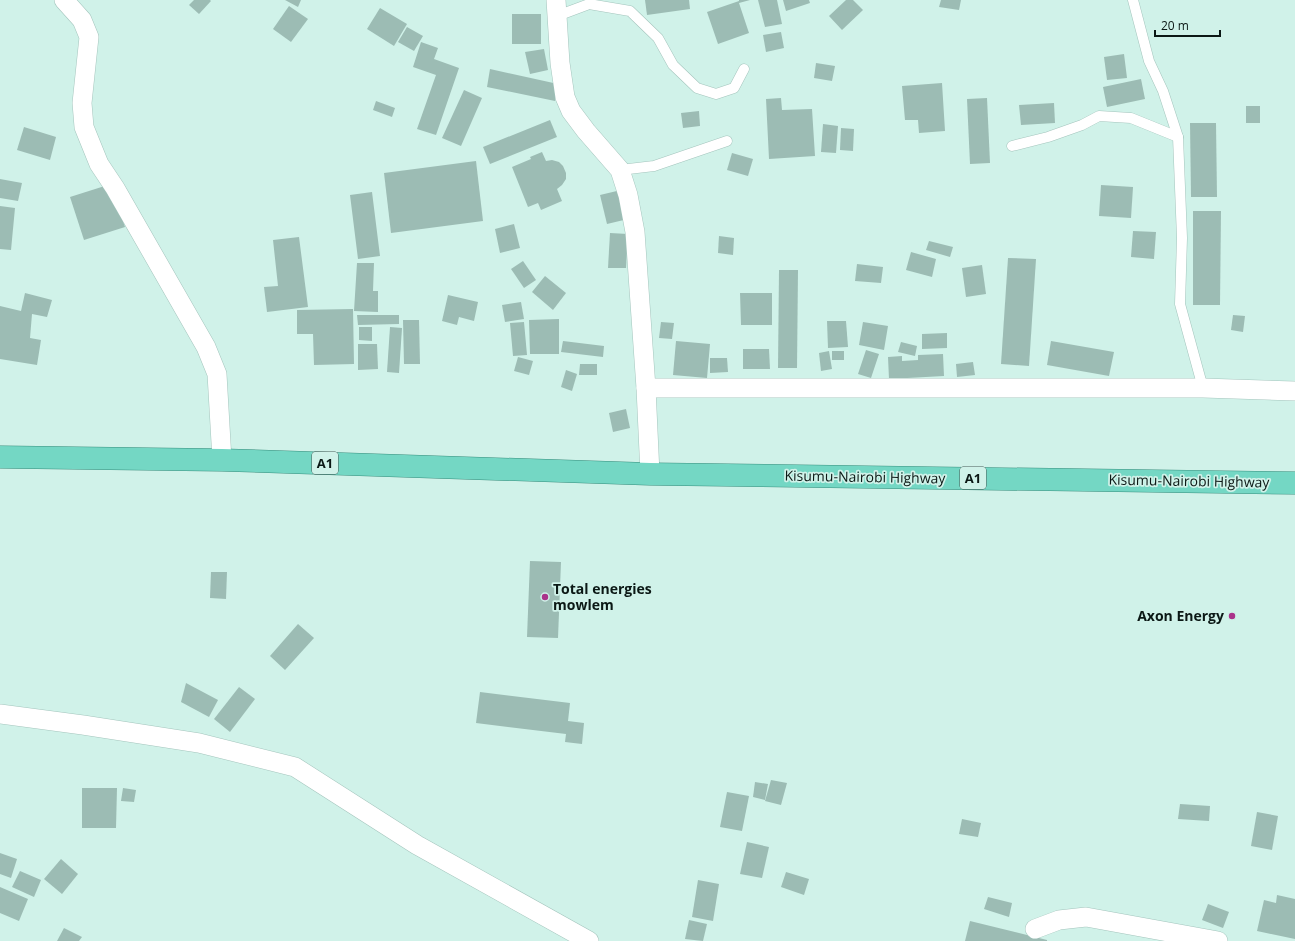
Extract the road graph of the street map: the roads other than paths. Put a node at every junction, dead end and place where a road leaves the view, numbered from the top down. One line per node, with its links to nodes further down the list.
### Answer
1 (64, 0): 13 (street)
2 (1133, 0): 5 (lane)
3 (557, 8): 4 (lane); 8 (street)
4 (744, 69)
5 (1178, 137): 7 (lane); 10 (lane)
6 (727, 141): 8 (lane)
7 (1012, 146)
8 (620, 170): 9 (street)
9 (646, 388): 10 (street); 14 (street)
10 (1203, 388): 11 (street)
11 (1295, 391)
12 (0, 457): 13 (highway, A1 / A1)
13 (222, 460): 14 (highway, A1 / A1)
14 (650, 474): 15 (highway, Kisumu-Nairobi Highway / A1)
15 (1295, 483)
16 (0, 714): 18 (street)
17 (1035, 929): 19 (street)
18 (589, 941)
19 (1218, 941)

